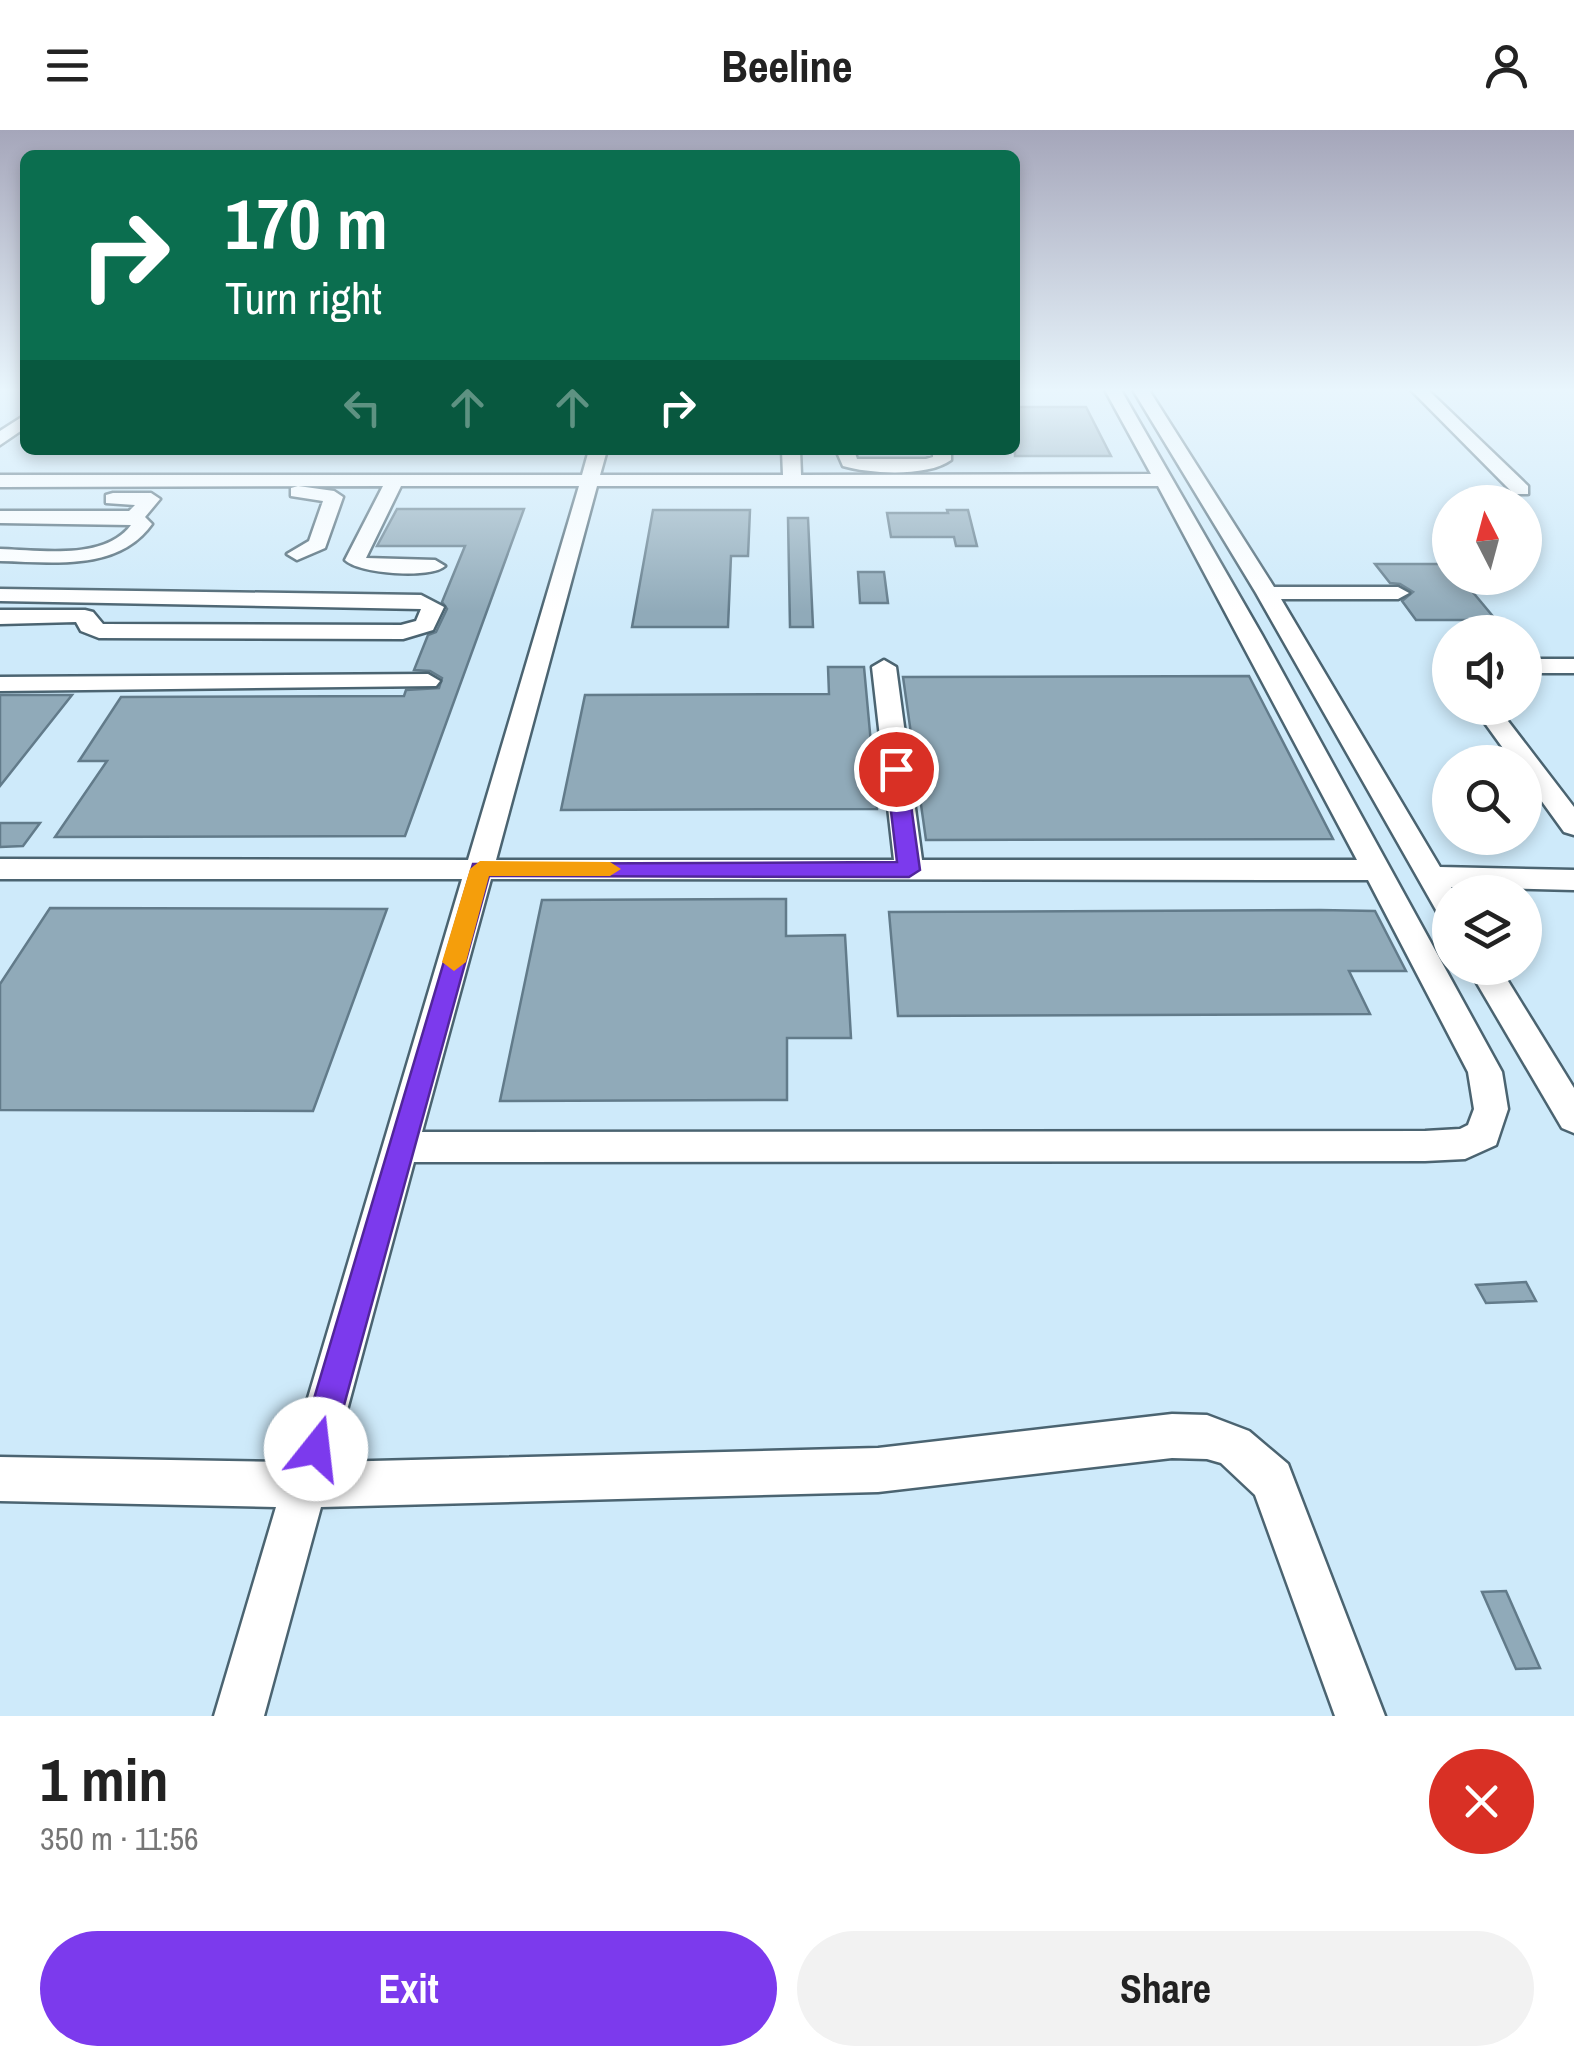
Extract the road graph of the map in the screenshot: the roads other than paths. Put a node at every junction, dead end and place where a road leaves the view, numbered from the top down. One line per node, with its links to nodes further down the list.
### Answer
1 (792, 464): 12 (street)
2 (856, 464): 8 (street)
3 (935, 464): 8 (street)
4 (1151, 464): 10 (street)
5 (1187, 464): 22 (street)
6 (1494, 464): 13 (street)
7 (594, 466): 9 (street); 12 (street); 36 (street)
8 (919, 472): 10 (street); 12 (street)
9 (394, 480): 11 (street); 20 (street)
10 (1160, 480): 38 (street)
11 (0, 481)
12 (792, 481)
13 (1516, 485)
14 (0, 490): 19 (street)
15 (0, 499): 17 (street)
16 (0, 516): 17 (street)
17 (134, 517): 18 (street)
18 (0, 554)
19 (297, 554)
20 (435, 566)
21 (1398, 593): 22 (street)
22 (1267, 594): 39 (street)
23 (0, 595): 24 (street)
24 (113, 597): 26 (street); 27 (street)
25 (0, 616): 26 (street)
26 (91, 616): 27 (street)
27 (278, 616): 27 (street)
28 (1542, 666): 29 (street)
29 (1574, 666)
30 (884, 668): 37 (street)
31 (428, 681): 32 (street)
32 (0, 684)
33 (1499, 725): 34 (street)
34 (1574, 826)
35 (0, 869): 36 (street)
36 (480, 869): 37 (street); 44 (street)
37 (909, 870): 38 (street)
38 (1374, 870): 44 (street)
39 (1430, 876): 40 (street); 41 (street)
40 (1432, 879)
41 (1574, 880)
42 (1494, 985): 43 (street)
43 (1574, 1118)
44 (402, 1147): 46 (street)
45 (0, 1479): 46 (street)
46 (306, 1485): 47 (street); 48 (street)
47 (240, 1716)
48 (1360, 1716)

